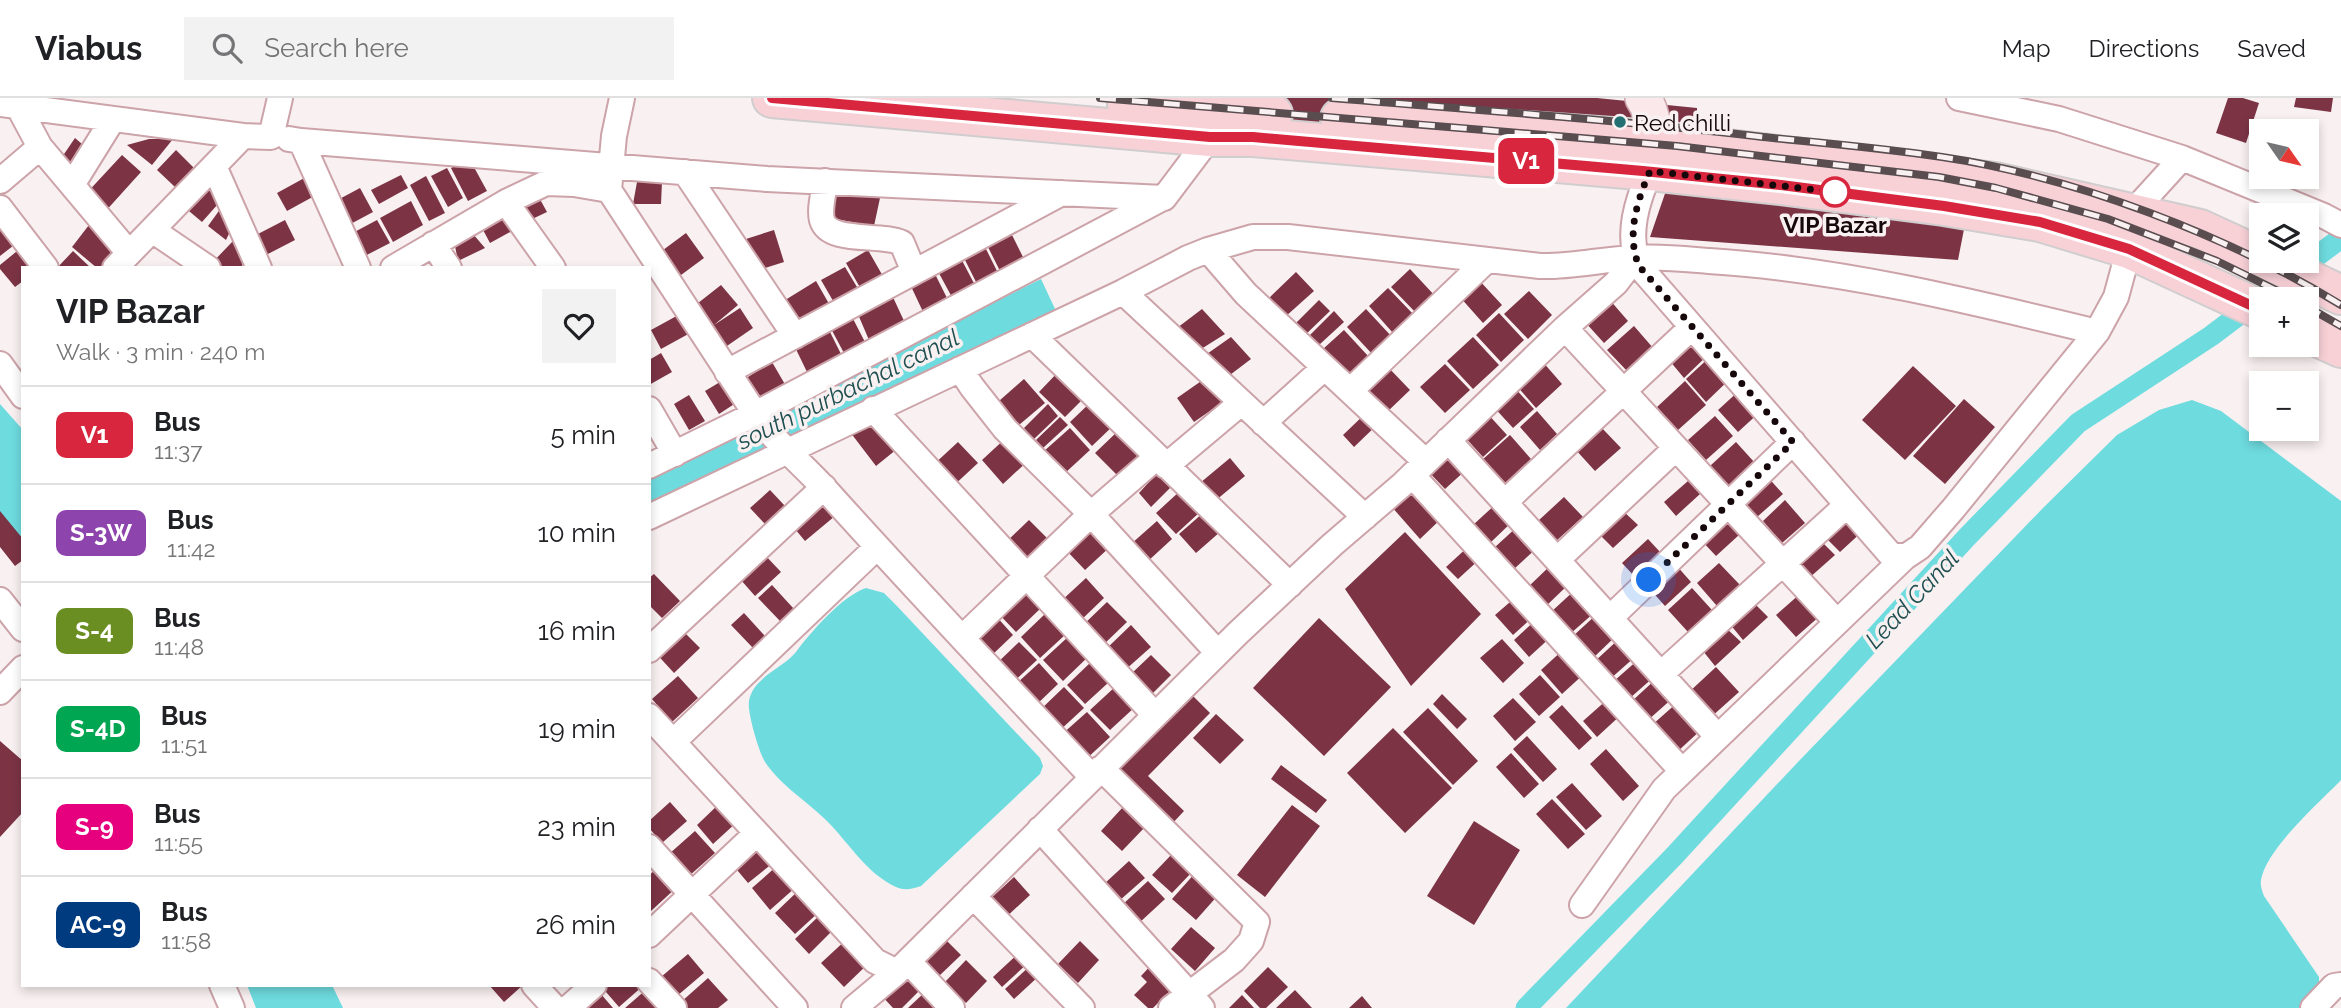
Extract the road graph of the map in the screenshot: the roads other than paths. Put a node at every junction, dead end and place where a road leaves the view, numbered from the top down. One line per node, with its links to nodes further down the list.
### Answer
1 (280, 98): 10 (street)
2 (622, 98): 18 (street)
3 (772, 98): 11 (main road)
4 (1066, 98): 14 (main road)
5 (1643, 98): 14 (main road)
6 (1959, 98): 15 (street)
7 (9, 105): 8 (street); 13 (street)
8 (113, 119): 9 (street); 21 (street)
9 (243, 136): 10 (street); 16 (street)
10 (271, 137): 12 (street)
11 (1210, 137): 14 (main road); 23 (street)
12 (301, 141): 18 (street); 38 (street)
13 (40, 147): 19 (street); 21 (street)
14 (1653, 156): 28 (main road); 32 (street)
15 (2182, 158): 26 (street); 28 (street)
16 (214, 166): 27 (street); 37 (street)
17 (685, 172): 18 (street); 20 (street); 51 (street)
18 (610, 178): 24 (street); 57 (street)
19 (0, 181)
20 (825, 181): 22 (street); 42 (street)
21 (72, 185): 33 (street)
22 (1062, 193): 23 (street); 42 (street)
23 (1164, 198): 64 (street)
24 (506, 202): 29 (street); 41 (street)
25 (0, 208): 35 (street)
26 (2333, 220)
27 (152, 230): 33 (street); 36 (street)
28 (2130, 232): 31 (main road); 46 (main road); 49 (street)
29 (433, 244): 39 (street); 40 (street)
30 (1208, 250): 34 (street); 44 (street); 55 (street)
31 (2249, 251)
32 (1636, 257): 34 (street); 47 (street); 48 (street); 49 (street)
33 (122, 260)
34 (1486, 261): 59 (street)
35 (44, 266)
36 (205, 266)
37 (259, 266)
38 (357, 266)
39 (396, 266)
40 (448, 266)
41 (552, 266)
42 (914, 272): 51 (street)
43 (2295, 273): 45 (main road)
44 (1123, 292): 50 (street); 61 (street)
45 (2339, 294)
46 (2249, 304)
47 (1692, 327): 58 (street); 67 (street)
48 (1565, 328): 58 (street); 66 (street)
49 (2096, 332): 82 (street)
50 (1031, 335): 56 (street); 71 (street)
51 (795, 336): 57 (street)
52 (2319, 338): 53 (main road)
53 (2341, 348)
54 (0, 364): 60 (street)
55 (1324, 368): 59 (street); 65 (street)
56 (960, 369): 62 (street); 78 (street)
57 (727, 372): 64 (street)
58 (1623, 390): 69 (street); 75 (street)
59 (1350, 391): 73 (street)
60 (21, 393)
61 (1241, 403): 65 (street); 71 (street)
62 (873, 409): 68 (street); 85 (street)
63 (651, 412): 70 (street)
64 (757, 417): 68 (street); 70 (street)
65 (1263, 423): 80 (street)
66 (1448, 440): 73 (street); 75 (street)
67 (1793, 442): 76 (street); 77 (street)
68 (781, 447): 74 (street); 79 (street)
69 (1676, 448): 76 (street); 83 (street)
70 (675, 454): 72 (street)
71 (1162, 461): 78 (street); 86 (street)
72 (651, 465)
73 (1419, 469): 80 (street); 101 (street)
74 (824, 488): 81 (street); 92 (street)
75 (1506, 501): 83 (street)
76 (1726, 504): 84 (street); 88 (street)
77 (1847, 505): 82 (street); 84 (street)
78 (1091, 514): 85 (street); 93 (street)
79 (651, 516)
80 (1365, 517): 86 (street)
81 (876, 548): 91 (street); 100 (street)
82 (1905, 557): 89 (street)
83 (1558, 559): 88 (street)
84 (1782, 564): 89 (street); 95 (street)
85 (1027, 576): 91 (street); 97 (street)
86 (1290, 585): 93 (street)
87 (0, 600): 90 (street)
88 (1610, 618): 95 (street)
89 (1837, 622): 99 (street)
90 (21, 626)
91 (962, 638): 102 (street)
92 (651, 648)
93 (1218, 653): 97 (street)
94 (21, 670): 96 (street)
95 (1661, 674): 99 (street)
96 (0, 692)
97 (1154, 715): 102 (street)
98 (651, 718): 100 (street)
99 (1717, 736): 101 (street)
100 (673, 742): 104 (street)
101 (1682, 771): 108 (street)
102 (1097, 773): 103 (street); 116 (street)
103 (1040, 829): 107 (street); 116 (street)
104 (757, 833): 106 (street); 110 (street)
105 (651, 849): 106 (street)
106 (692, 894): 109 (street); 121 (street)
107 (973, 896): 110 (street); 124 (street)
108 (1582, 905)
109 (651, 933)
110 (902, 967): 122 (street); 123 (street)
111 (651, 983): 120 (street)
112 (2341, 985): 125 (street)
113 (223, 987): 117 (street)
114 (536, 987): 118 (street)
115 (592, 987): 119 (street)
116 (1187, 1003)
117 (232, 1008)
118 (555, 1008)
119 (568, 1008)
120 (674, 1008)
121 (795, 1008)
122 (854, 1008)
123 (952, 1008)
124 (1082, 1008)
125 (2313, 1008)

